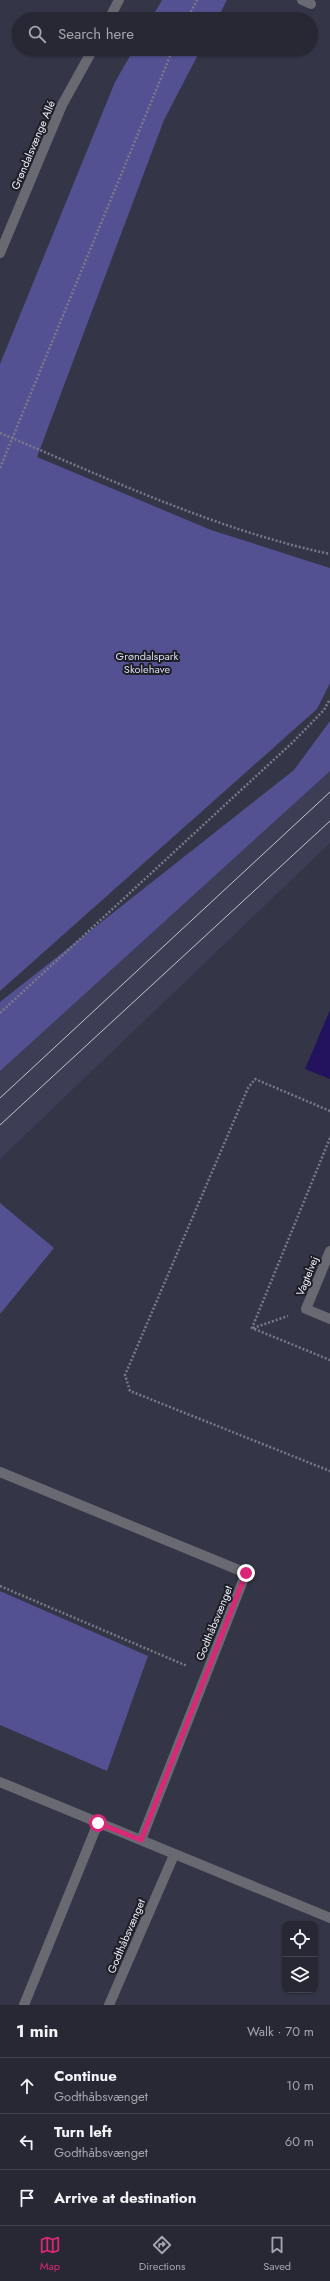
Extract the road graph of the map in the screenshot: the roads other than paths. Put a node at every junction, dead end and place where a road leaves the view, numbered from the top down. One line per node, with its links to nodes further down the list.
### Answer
1 (119, 0): 4 (street)
2 (302, 0): 3 (street)
3 (311, 4)
4 (113, 12)
5 (89, 56): 6 (street, Grøndalsvænge Allé)
6 (0, 253)
7 (330, 1251): 8 (street, Vagtelvej)
8 (330, 1319)
9 (0, 1472): 12 (street, Godthåbsvænget)
10 (0, 1782): 11 (street)
11 (98, 1823): 12 (street); 15 (street)
12 (141, 1840): 13 (street)
13 (174, 1855): 14 (street); 16 (street, Godthåbsvænget)
14 (330, 1918)
15 (24, 2005)
16 (109, 2005)

